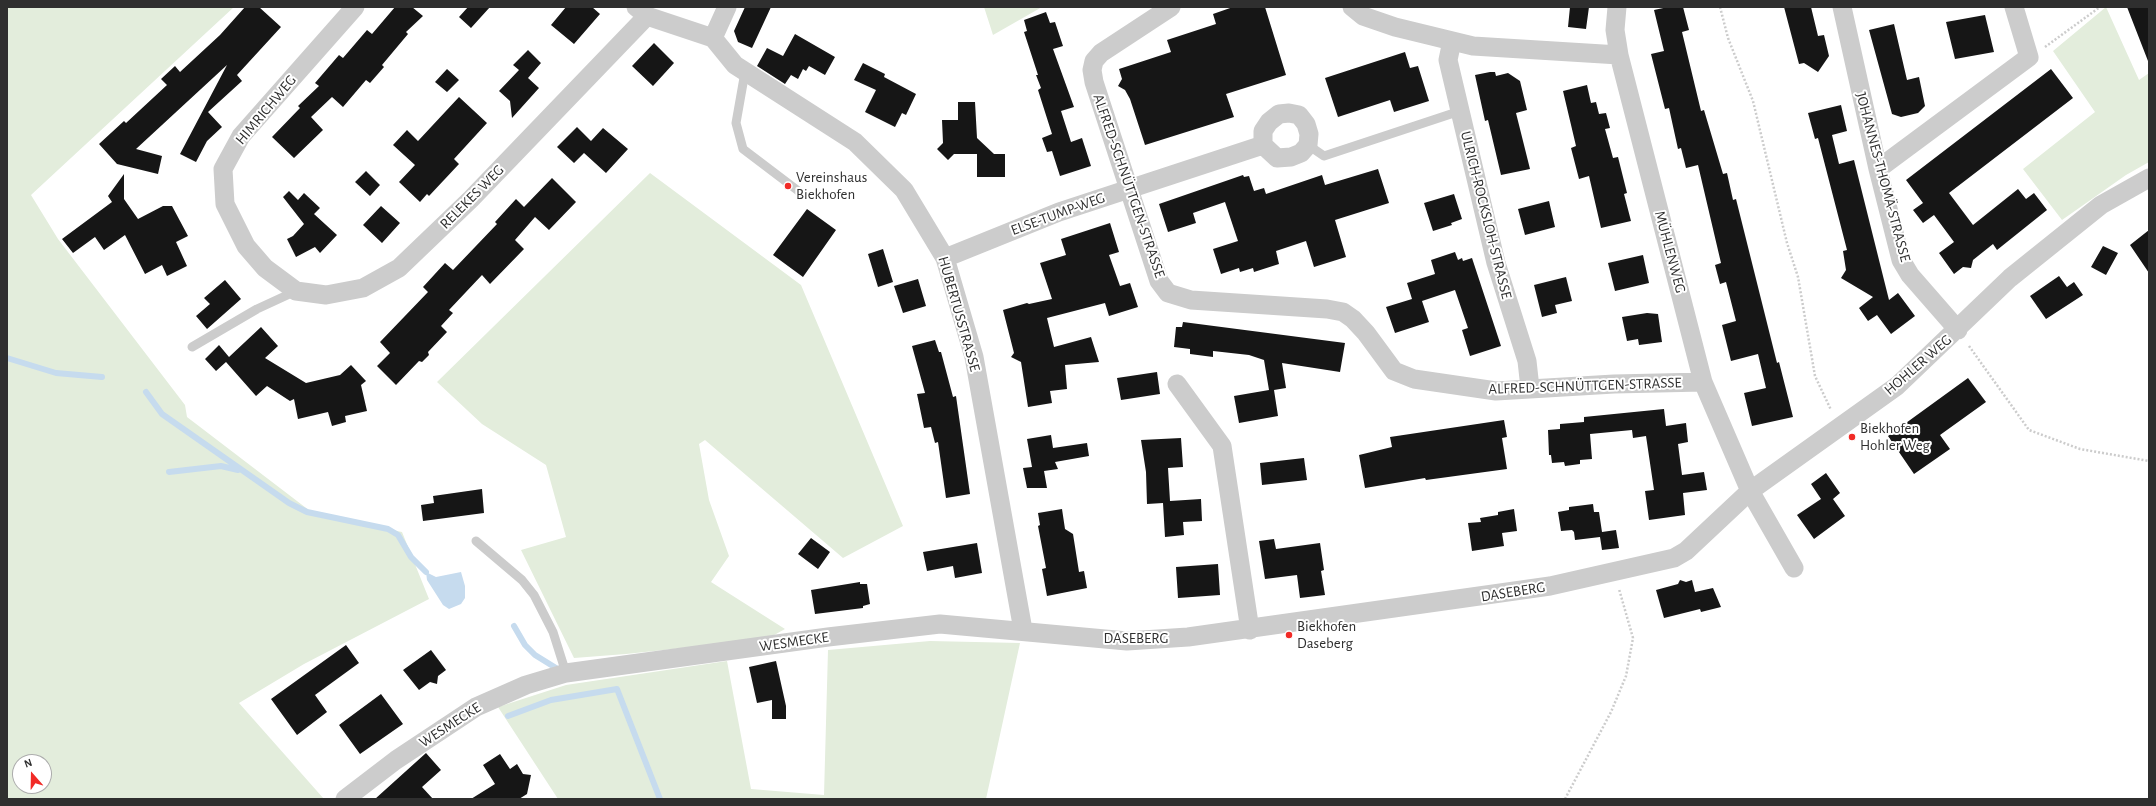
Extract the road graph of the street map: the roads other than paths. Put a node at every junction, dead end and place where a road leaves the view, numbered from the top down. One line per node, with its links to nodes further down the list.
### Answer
1 (355, 7): 21 (street, HIMRICHWEG)
2 (727, 7): 9 (street)
3 (1171, 7): 18 (street, ALFRED-SCHNÜTTGEN-STRASSE)
4 (1352, 7): 10 (street)
5 (1617, 7): 11 (street, MÜHLENWEG)
6 (1842, 7): 16 (street, JOHANNES-THOMÄ-STRASSE)
7 (2014, 7): 16 (street)
8 (641, 12): 9 (street); 22 (street, RELEKES WEG)
9 (713, 38): 12 (street, HUBERTUSSTRASSE)
10 (1452, 41): 11 (street); 13 (street, ULRICH-ROCKSLOH-STRASSE)
11 (1619, 55): 25 (street, MÜHLENWEG)
12 (745, 72): 19 (lane); 20 (street, HUBERTUSSTRASSE)
13 (1460, 111): 15 (lane); 27 (street, ULRICH-ROCKSLOH-STRASSE)
14 (1263, 145): 15 (street); 15 (street); 18 (street, ELSE-TUMP-WEG)
15 (1308, 145)
16 (1878, 169): 23 (street, JOHANNES-THOMÄ-STRASSE)
17 (2149, 178): 23 (street, HOHLER WEG)
18 (1129, 189): 20 (street, ELSE-TUMP-WEG); 27 (street, ALFRED-SCHNÜTTGEN-STRASSE)
19 (801, 193)
20 (945, 258): 31 (street, HUBERTUSSTRASSE)
21 (265, 268): 22 (street, RELEKES WEG)
22 (296, 291): 24 (lane)
23 (1958, 330): 28 (street, HOHLER WEG)
24 (192, 347)
25 (1703, 382): 27 (street, ALFRED-SCHNÜTTGEN-STRASSE); 28 (street, MÜHLENWEG)
26 (1177, 384): 32 (street)
27 (1530, 388)
28 (1750, 491): 30 (street); 32 (street, DASEBERG)
29 (476, 541): 33 (lane)
30 (1794, 568)
31 (1023, 630): 32 (street, DASEBERG); 33 (street, WESMECKE)
32 (1250, 630)
33 (566, 673): 34 (street, WESMECKE)
34 (345, 799)

